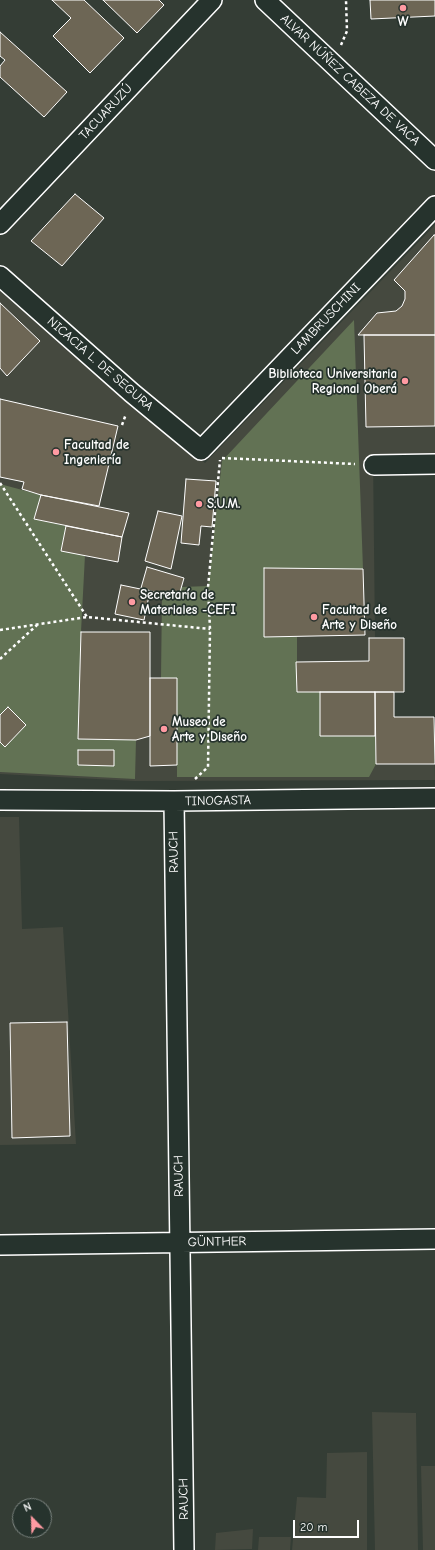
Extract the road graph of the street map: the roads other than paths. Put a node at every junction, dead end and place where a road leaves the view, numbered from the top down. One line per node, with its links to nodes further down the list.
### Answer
1 (212, 0): 5 (street, TACUARUZÚ)
2 (265, 0): 3 (street, ALVAR NÚÑEZ CABEZA DE VACA)
3 (435, 160)
4 (435, 206): 7 (street, LAMBRUSCHINI)
5 (0, 224)
6 (0, 276): 7 (street, NICACIA L. DE SEGURA)
7 (201, 450)
8 (435, 464): 9 (street)
9 (374, 465)
10 (435, 798): 12 (street, TINOGASTA)
11 (0, 800): 12 (street, TINOGASTA)
12 (174, 801): 14 (street, RAUCH)
13 (435, 1239): 14 (street, GÜNTHER)
14 (180, 1242): 15 (street, GÜNTHER); 16 (street, RAUCH)
15 (0, 1245)
16 (184, 1550)

